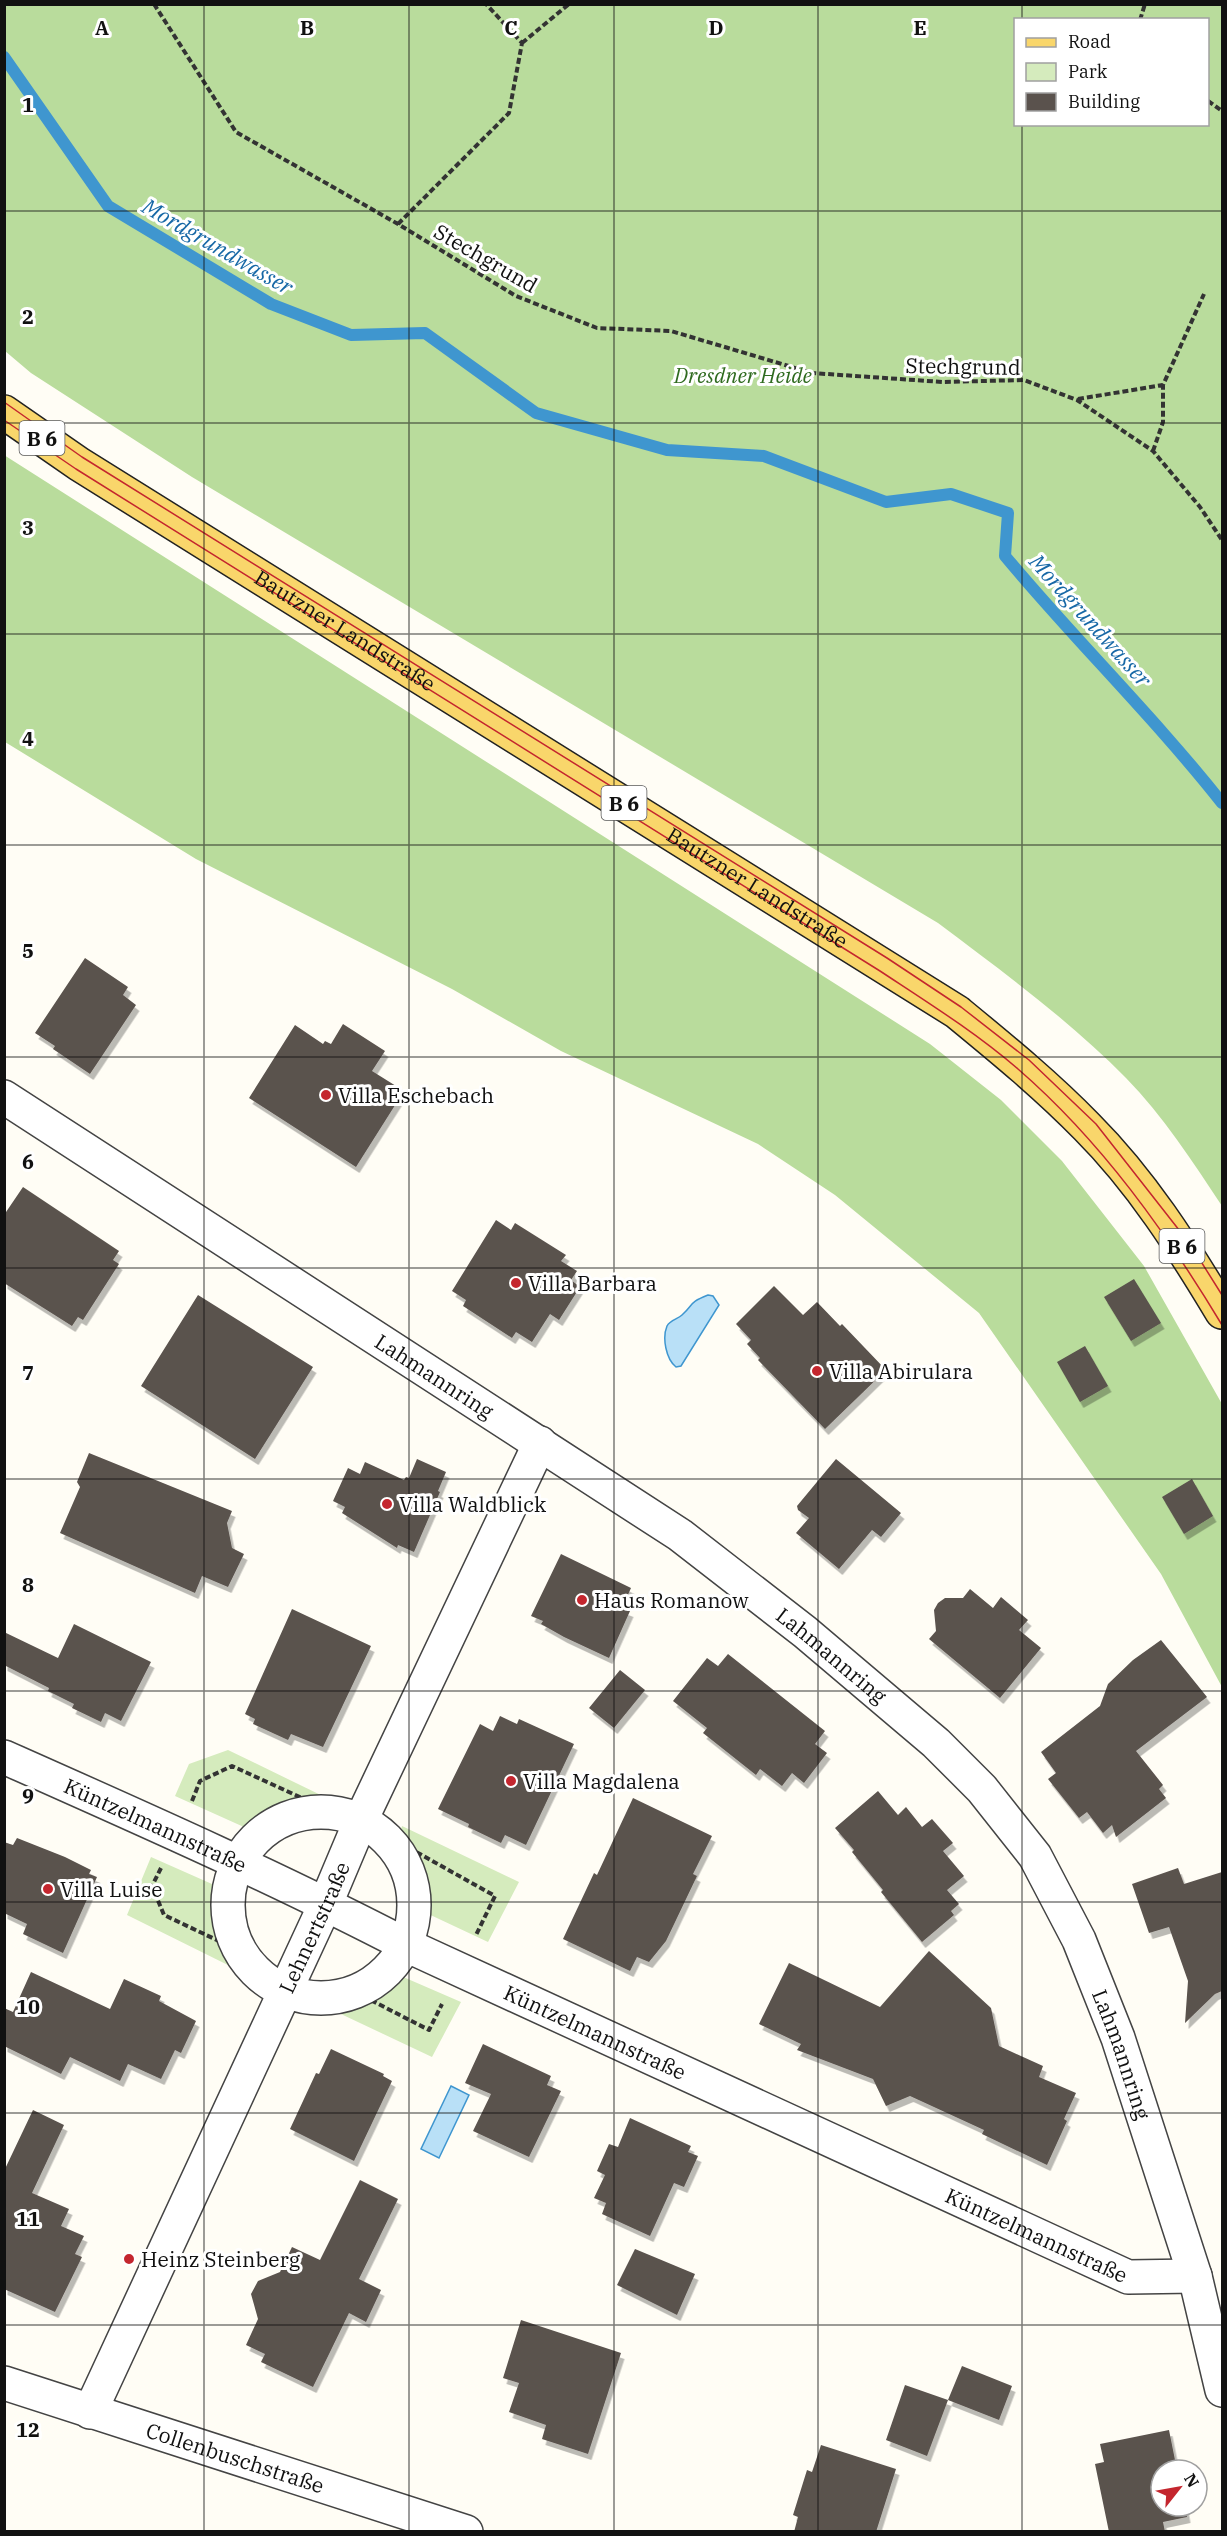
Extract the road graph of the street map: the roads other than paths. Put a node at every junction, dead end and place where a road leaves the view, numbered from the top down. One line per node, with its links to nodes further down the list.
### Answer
1 (4, 412): 3 (main road, Bautzner Landstraße / B 6)
2 (4, 1097): 4 (street, Lahmannring)
3 (1222, 1312)
4 (540, 1443): 6 (street, Lehnertstraße); 11 (street, Lahmannring)
5 (4, 1756): 7 (street, Küntzelmannstraße)
6 (358, 1822): 7 (street); 8 (street, Lehnertstraße); 9 (street)
7 (238, 1862): 8 (street, Küntzelmannstraße); 10 (street)
8 (326, 1903): 9 (street, Küntzelmannstraße); 10 (street, Lehnertstraße)
9 (406, 1945): 10 (street); 11 (street, Küntzelmannstraße)
10 (285, 1992): 14 (street, Lehnertstraße)
11 (1195, 2276): 13 (street, Lahmannring)
12 (4, 2383): 14 (street, Collenbuschstraße)
13 (1222, 2390)
14 (90, 2412): 15 (street, Collenbuschstraße)
15 (466, 2532)

